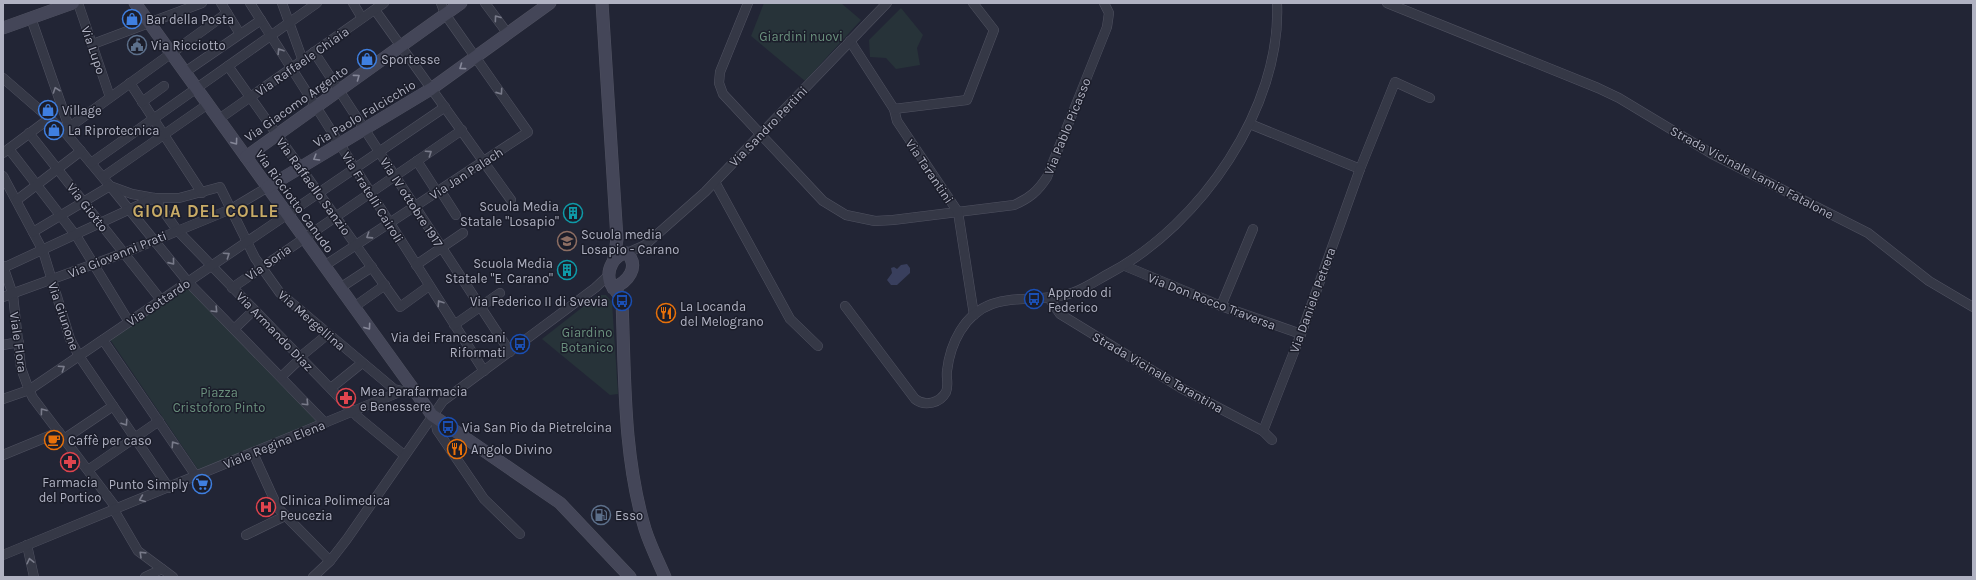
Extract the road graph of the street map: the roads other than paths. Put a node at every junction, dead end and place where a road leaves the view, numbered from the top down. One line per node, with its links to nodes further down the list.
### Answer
1 (73, 3): 24 (main road)
2 (78, 3): 34 (street, Via Lupo)
3 (135, 3): 27 (main road, Via Ricciotto Canudo)
4 (202, 3): 27 (street)
5 (221, 3): 23 (street)
6 (250, 3): 26 (street, Via Fratelli Cairoli)
7 (282, 3): 28 (street)
8 (317, 3): 28 (street)
9 (353, 3): 25 (street)
10 (384, 3): 22 (street, Via Raffaele Chiaia)
11 (461, 3): 21 (main road, Via Giacomo Argento)
12 (485, 3): 31 (street, one-way to 12)
13 (550, 3): 31 (main road, Via Paolo Falcicchio)
14 (602, 3): 118 (main road)
15 (748, 3): 67 (street, Via Pablo Picasso)
16 (887, 3): 33 (street, Via Sandro Pertini)
17 (973, 3): 56 (street)
18 (1104, 3): 98 (street, Via Pablo Picasso)
19 (1277, 3): 60 (street)
20 (1387, 3): 146 (street, Strada Vicinale Lamie Fatalone)
21 (443, 9): 35 (main road, Via Giacomo Argento); 38 (street)
22 (374, 10): 25 (street, Via Raffaele Chiaia); 35 (street)
23 (227, 13): 30 (street); 37 (street)
24 (31, 18): 29 (main road); 61 (street, one-way to 24)
25 (362, 18): 36 (street, Via Raffaele Chiaia)
26 (261, 20): 30 (street); 32 (street, Via Fratelli Cairoli)
27 (149, 22): 34 (street); 37 (main road, Via Ricciotto Canudo)
28 (290, 24): 32 (street); 39 (street)
29 (3, 28)
30 (240, 34): 42 (street)
31 (508, 34): 38 (main road, Via Paolo Falcicchio)
32 (271, 36): 40 (street); 41 (street, Via Fratelli Cairoli, one-way to 32)
33 (850, 41): 56 (street, Via Tarantini); 67 (street, Via Sandro Pertini)
34 (93, 44): 49 (street, Via Lupo)
35 (400, 46): 47 (street); 48 (main road, Via Giacomo Argento, one-way to 35)
36 (314, 52): 39 (street, Via Raffaele Chiaia); 48 (street, Via IV ottobre 1917)
37 (171, 53): 42 (main road, Via Ricciotto Canudo); 44 (street)
38 (475, 57): 47 (main road, Via Paolo Falcicchio, one-way to 47); 75 (street, Via Jan Palach, one-way to 75)
39 (302, 61): 41 (street, Via Raffaele Chiaia)
40 (228, 66): 46 (street); 50 (street, Via Raffaello Sanzio)
41 (291, 68): 50 (street, Via Raffaele Chiaia); 54 (street, Via Fratelli Cairoli)
42 (185, 72): 46 (main road, Via Ricciotto Canudo)
43 (3, 78): 57 (street)
44 (130, 83): 49 (street); 52 (street)
45 (164, 86): 52 (street)
46 (197, 89): 53 (main road, Via Ricciotto Canudo); 58 (street)
47 (431, 89): 55 (street); 62 (main road, Via Paolo Falcicchio)
48 (339, 90): 54 (main road, Via Giacomo Argento); 62 (street, Via IV ottobre 1917)
49 (110, 97): 61 (street)
50 (251, 97): 59 (street, Via Raffaele Chiaia); 66 (street, Via Raffaello Sanzio)
51 (1430, 98): 79 (street, Via Daniele Petrera)
52 (142, 102): 58 (street)
53 (208, 104): 59 (main road, Via Ricciotto Canudo); 65 (street)
54 (316, 107): 66 (main road, Via Giacomo Argento); 68 (street, Via Fratelli Cairoli)
55 (445, 108): 63 (street); 71 (street, Via Gottardo)
56 (894, 109): 98 (street, Via Tarantini)
57 (50, 118): 61 (street); 64 (street)
58 (153, 118): 65 (street); 74 (street)
59 (219, 119): 72 (main road, Via Ricciotto Canudo, one-way to 72)
60 (1250, 124): 79 (street); 124 (street)
61 (66, 129): 70 (street)
62 (364, 129): 68 (main road, Via Paolo Falcicchio); 71 (street, Via IV ottobre 1917)
63 (462, 130): 73 (street, Via Soria, one-way to 63); 75 (street)
64 (29, 133): 69 (street); 77 (street, Via Giotto)
65 (163, 134): 81 (street); 89 (street)
66 (277, 134): 72 (main road, Via Giacomo Argento); 76 (street, Via Raffaello Sanzio)
67 (762, 134): 83 (street, Via Sandro Pertini); 98 (street, Via Pablo Picasso)
68 (339, 144): 76 (main road, Via Paolo Falcicchio, one-way to 76); 78 (street, Via Fratelli Cairoli)
69 (6, 151): 84 (street)
70 (81, 151): 74 (street); 77 (street)
71 (379, 152): 78 (street, Via Gottardo); 82 (street, Via IV ottobre 1917)
72 (246, 157): 86 (main road, Via Ricciotto Canudo)
73 (417, 161): 82 (street, Via Soria); 87 (street)
74 (91, 162): 81 (street)
75 (484, 162): 87 (street, Via Jan Palach); 93 (street)
76 (301, 167): 86 (main road, Via Paolo Falcicchio); 90 (street, Via Raffaello Sanzio)
77 (58, 169): 84 (street); 94 (street, Via Giotto)
78 (355, 169): 88 (street, Via Fratelli Cairoli); 90 (street, Via Gottardo)
79 (1360, 169): 153 (street, Via Daniele Petrera)
80 (3, 176): 92 (street, Via Giunone)
81 (103, 176): 85 (street)
82 (395, 176): 88 (street, Via Soria); 95 (street, Via IV ottobre 1917)
83 (714, 182): 114 (street, Via Sandro Pertini); 157 (street)
84 (37, 185): 92 (street); 102 (street)
85 (110, 186): 91 (street); 94 (street); 96 (street)
86 (268, 187): 97 (street, Via Giovanni Prati); 99 (main road, Via Ricciotto Canudo)
87 (438, 191): 95 (street, Via Jan Palach); 100 (street)
88 (370, 192): 101 (street, Via Soria); 104 (street, Via Fratelli Cairoli)
89 (202, 193): 91 (street); 97 (street, Via Mergellina)
90 (320, 193): 99 (street, Via Gottardo); 101 (street, Via Raffaello Sanzio)
91 (154, 198): 96 (street); 106 (street, Via Armando Diaz)
92 (17, 200): 107 (street, Via Giunone)
93 (511, 200)
94 (84, 202): 102 (street); 103 (street, Via Giotto)
95 (415, 206): 104 (street, Via Jan Palach); 115 (street, Via IV ottobre 1917)
96 (130, 209): 103 (street); 111 (street)
97 (231, 209): 106 (street, Via Giovanni Prati); 112 (street, Via Mergellina)
98 (958, 212): 148 (street, Via Tarantini)
99 (288, 214): 110 (main road, Via Ricciotto Canudo); 112 (street, Via Gottardo)
100 (456, 214)
101 (336, 215): 110 (street, Via Soria); 113 (street, Via Raffaello Sanzio)
102 (60, 216): 107 (street); 109 (street)
103 (100, 223): 109 (street); 117 (street, Via Giotto)
104 (389, 223): 113 (street, Via Jan Palach, one-way to 113); 122 (street, Via Fratelli Cairoli)
105 (1253, 229): 143 (street)
106 (177, 230): 111 (street, Via Giovanni Prati); 120 (street, Via Armando Diaz)
107 (33, 232): 116 (street, Via Giunone)
108 (463, 233): 115 (street)
109 (75, 235): 116 (street); 119 (street)
110 (304, 237): 121 (main road, Via Ricciotto Canudo); 125 (street, Via Soria)
111 (154, 240): 117 (street, Via Giovanni Prati); 130 (street, one-way to 130)
112 (247, 242): 120 (street, Via Gottardo, one-way to 112); 125 (street, Via Mergellina)
113 (356, 245): 121 (street, Via Jan Palach); 126 (street, Via Raffaello Sanzio)
114 (645, 245): 118 (street); 123 (street)
115 (442, 248): 122 (street); 145 (street, Via IV ottobre 1917)
116 (43, 251): 127 (street); 129 (street, Via Giunone)
117 (124, 253): 119 (street, Via Giovanni Prati); 141 (street, Via Giotto)
118 (622, 255): 123 (main road); 128 (main road)
119 (94, 264): 129 (street, Via Giovanni Prati); 149 (street)
120 (212, 265): 130 (street, Via Gottardo); 133 (street, Via Armando Diaz)
121 (324, 266): 134 (main road, Via Ricciotto Canudo)
122 (416, 266): 132 (street, Via Fratelli Cairoli)
123 (633, 266): 136 (main road)
124 (1125, 266): 140 (street); 143 (street, Via Don Rocco Traversa)
125 (261, 267): 133 (street, Via Soria); 152 (street, Via Mergellina)
126 (372, 267): 131 (street, Via Raffaello Sanzio); 134 (street)
127 (3, 268): 138 (street, Viale Flora)
128 (609, 275): 135 (street); 136 (main road)
129 (52, 280): 138 (street, Via Giovanni Prati); 159 (street, Via Giunone)
130 (188, 282): 141 (street, Via Gottardo); 151 (street, one-way to 151)
131 (385, 285): 132 (street, Via Raffaello Sanzio); 144 (street)
132 (429, 286): 150 (street, Via Fratelli Cairoli, one-way to 132)
133 (232, 288): 147 (street, Via Armando Diaz)
134 (340, 288): 144 (main road, Via Ricciotto Canudo)
135 (596, 288): 136 (street); 158 (street)
136 (617, 292): 196 (main road)
137 (500, 293): 145 (street)
138 (13, 295): 139 (street, Via Giovanni Prati); 155 (street, Viale Flora)
139 (3, 297)
140 (1049, 298): 148 (street); 173 (street, Strada Vicinale Tarantina)
141 (161, 300): 149 (street, Via Gottardo)
142 (845, 306): 148 (street)
143 (1221, 306): 153 (street, Via Don Rocco Traversa)
144 (354, 307): 164 (main road, Via Ricciotto Canudo, one-way to 164)
145 (480, 307): 150 (street); 158 (street, Via IV ottobre 1917)
146 (1973, 307)
147 (254, 310): 151 (street); 160 (street, Via Armando Diaz)
148 (974, 315)
149 (129, 322): 154 (street, Via Gottardo)
150 (454, 325): 162 (street, Via Fratelli Cairoli)
151 (234, 329): 163 (street)
152 (328, 334): 160 (street); 161 (street, Via Mergellina)
153 (1300, 334): 173 (street, Via Daniele Petrera)
154 (103, 340): 159 (street, Via Gottardo); 171 (street)
155 (19, 342): 156 (street); 166 (street, Viale Flora)
156 (3, 345)
157 (818, 346)
158 (510, 352): 162 (street)
159 (79, 356): 166 (street, Via Gottardo, one-way to 159); 168 (street, Via Giunone)
160 (301, 358): 163 (street); 165 (street, Via Armando Diaz)
161 (362, 363): 164 (street, Via Mergellina); 165 (street)
162 (484, 371): 170 (street)
163 (281, 378): 172 (street, one-way to 172)
164 (405, 387): 169 (street, Viale Regina Elena); 170 (main road, Via Ricciotto Canudo)
165 (331, 388): 169 (street, Via Armando Diaz)
166 (29, 390): 167 (street, Via Gottardo); 174 (street, Viale Flora, one-way to 166)
167 (3, 398)
168 (113, 406): 174 (street); 175 (street, Via Giunone, one-way to 175)
169 (353, 411): 172 (street, Viale Regina Elena); 179 (street, Via Armando Diaz)
170 (433, 416): 179 (street); 185 (street); 195 (main road)
171 (159, 421): 175 (street); 181 (street, one-way to 171)
172 (325, 423): 177 (street, Viale Regina Elena)
173 (1263, 431): 176 (street, Strada Vicinale Tarantina)
174 (62, 436): 178 (street); 180 (street, Viale Flora)
175 (135, 438): 180 (street); 182 (street, Via Giunone)
176 (1272, 440)
177 (253, 453): 181 (street, Viale Regina Elena); 184 (street)
178 (3, 455)
179 (404, 455): 189 (street)
180 (88, 470): 183 (street, Viale Flora)
181 (196, 476): 182 (street, Viale Regina Elena)
182 (169, 488): 183 (street, Viale Regina Elena, one-way to 183)
183 (114, 510): 187 (street, Viale Regina Elena); 190 (street, Viale Flora, one-way to 183)
184 (285, 516): 186 (street); 189 (street)
185 (520, 534)
186 (246, 535)
187 (27, 545): 188 (street, Viale Regina Elena); 191 (street, one-way to 187)
188 (3, 555)
189 (330, 561): 194 (street)
190 (162, 569): 192 (street); 193 (street, Viale Flora)
191 (34, 577)
192 (145, 577)
193 (173, 577)
194 (313, 577)
195 (630, 577)
196 (665, 577)

